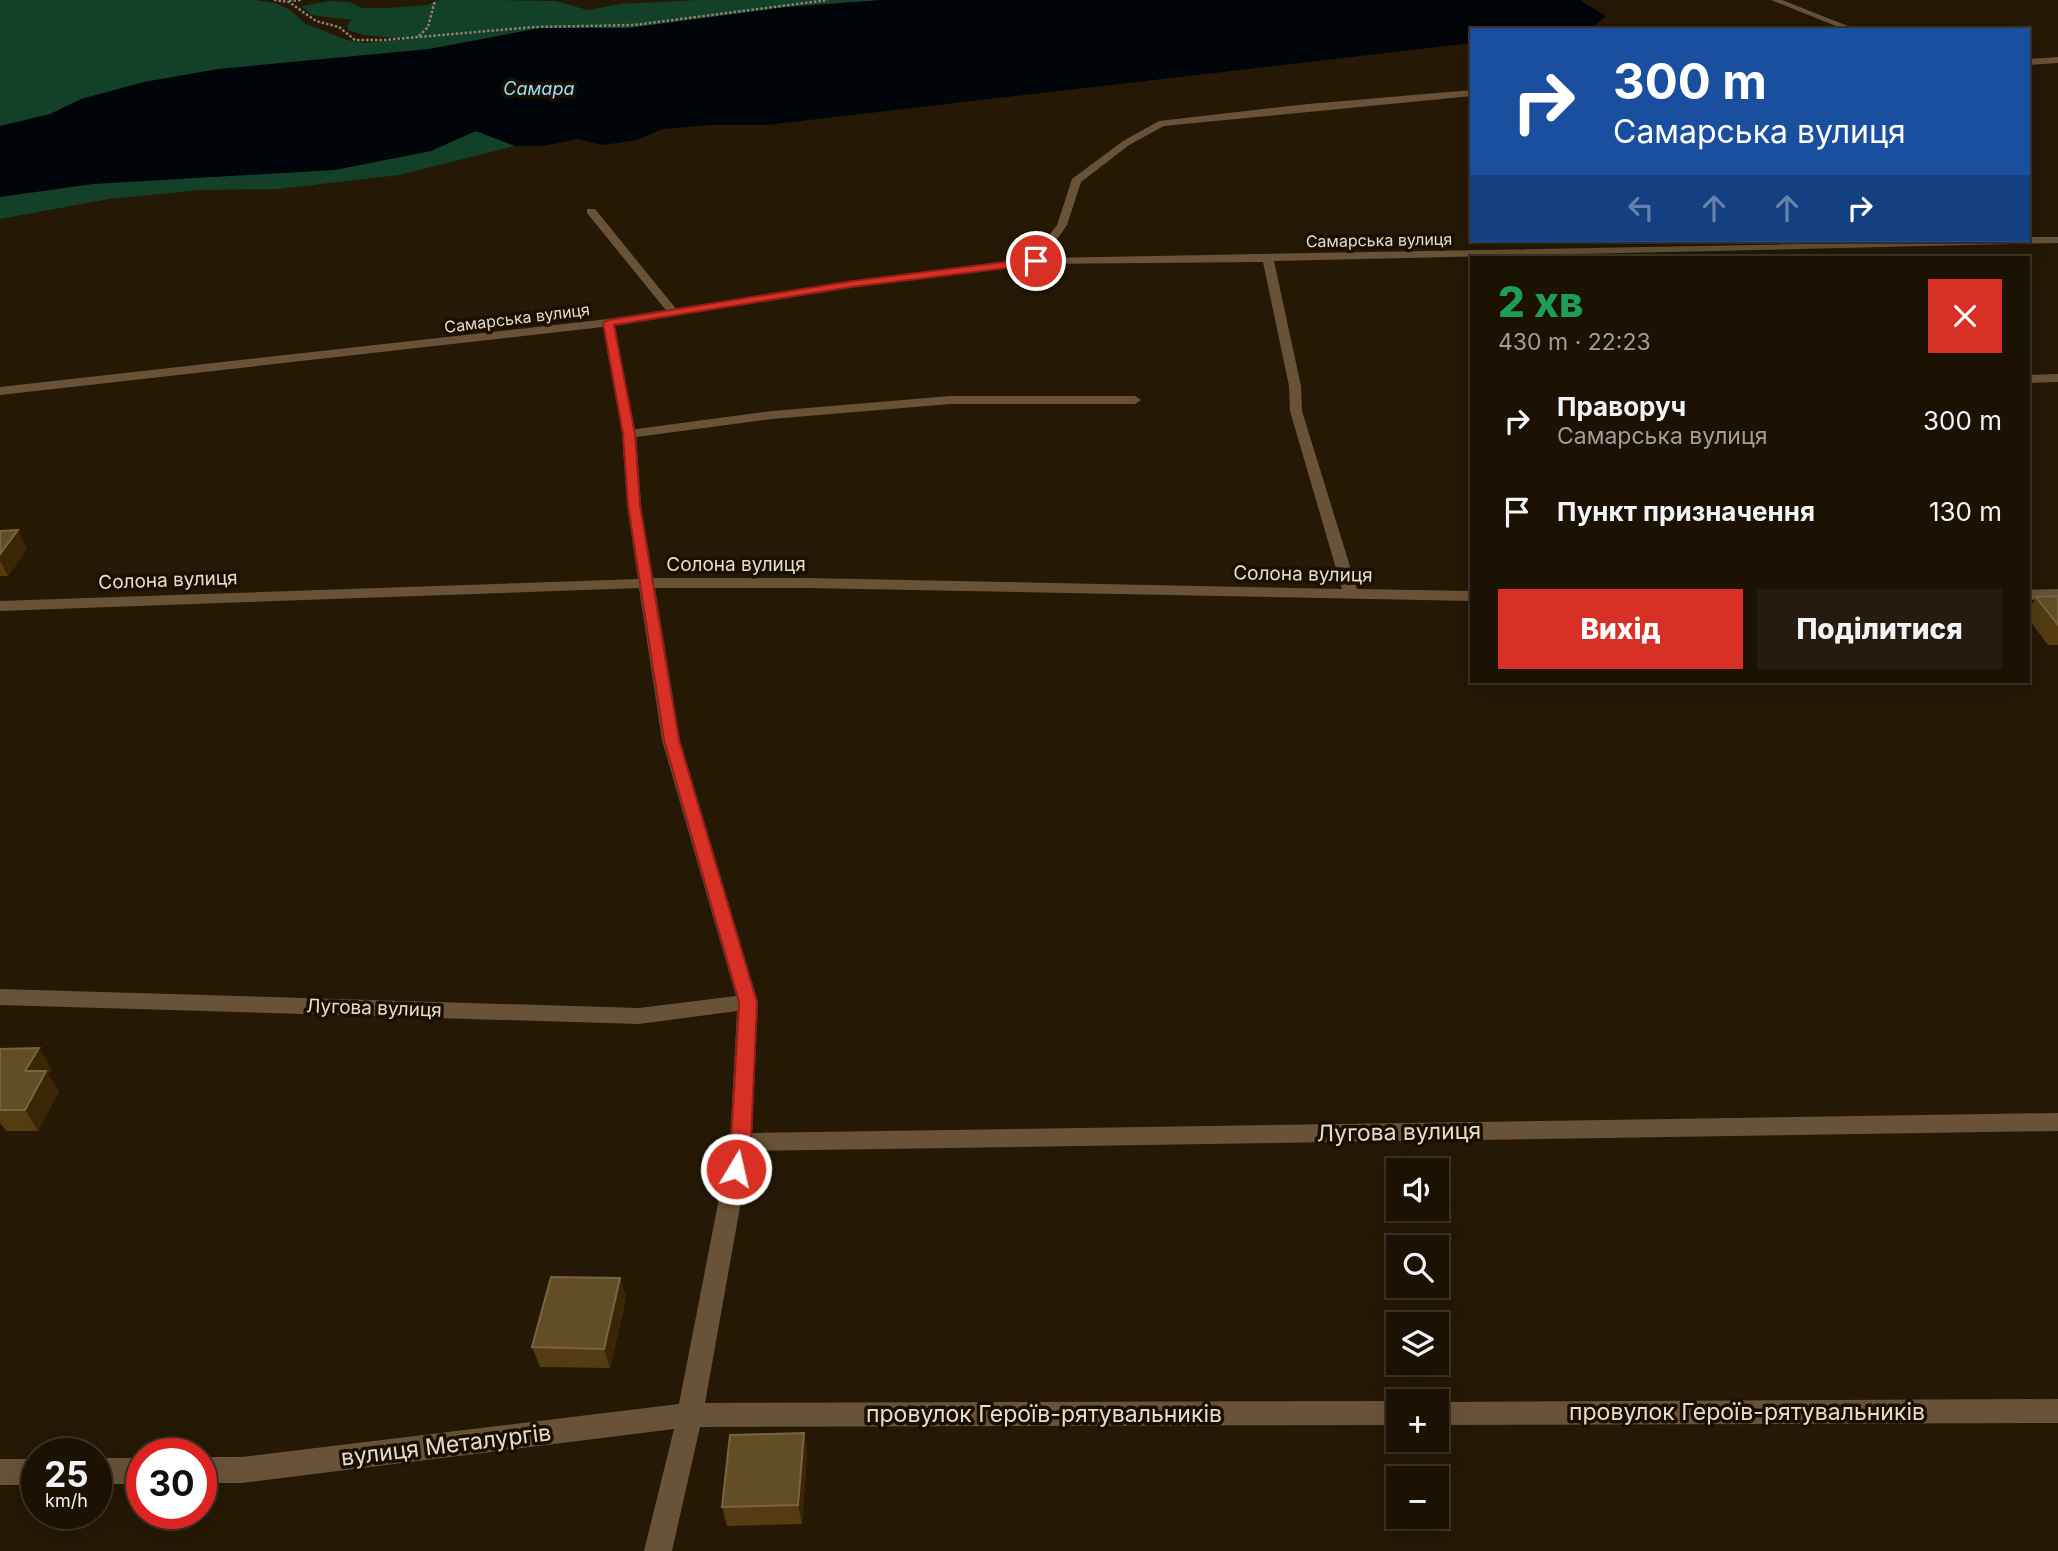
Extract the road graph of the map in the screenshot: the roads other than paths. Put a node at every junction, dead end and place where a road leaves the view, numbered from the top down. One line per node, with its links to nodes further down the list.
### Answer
1 (1775, 0): 2 (street)
2 (1849, 28)
3 (2058, 60): 4 (street)
4 (2030, 62)
5 (1470, 93): 11 (street)
6 (591, 211): 12 (street)
7 (2058, 240): 8 (street, Самарська вулиця)
8 (2030, 241)
9 (1977, 242): 10 (street, Самарська вулиця)
10 (1268, 257): 11 (street, Самарська вулиця); 20 (street)
11 (1036, 261): 12 (street, Самарська вулиця)
12 (673, 312): 13 (street, Самарська вулиця)
13 (608, 323): 16 (street, Самарська вулиця); 18 (street)
14 (2058, 378): 15 (street)
15 (2030, 379)
16 (0, 391)
17 (1135, 400): 18 (street)
18 (629, 434): 19 (street)
19 (647, 583): 20 (street, Солона вулиця); 24 (street, Солона вулиця); 26 (street)
20 (1351, 594): 23 (street, Солона вулиця)
21 (2058, 594): 22 (street)
22 (2030, 595)
23 (1470, 596)
24 (0, 606)
25 (0, 997): 26 (street, Лугова вулиця)
26 (748, 1002): 28 (street)
27 (2058, 1122): 28 (street, Лугова вулиця)
28 (741, 1142): 32 (street)
29 (2058, 1412): 31 (street, провулок Героїв-рятувальників)
30 (1386, 1413): 32 (street, провулок Героїв-рятувальників)
31 (1449, 1413)
32 (690, 1415): 33 (street, вулиця Металургів); 36 (street)
33 (217, 1470)
34 (0, 1472): 35 (street)
35 (21, 1472)
36 (658, 1551)

